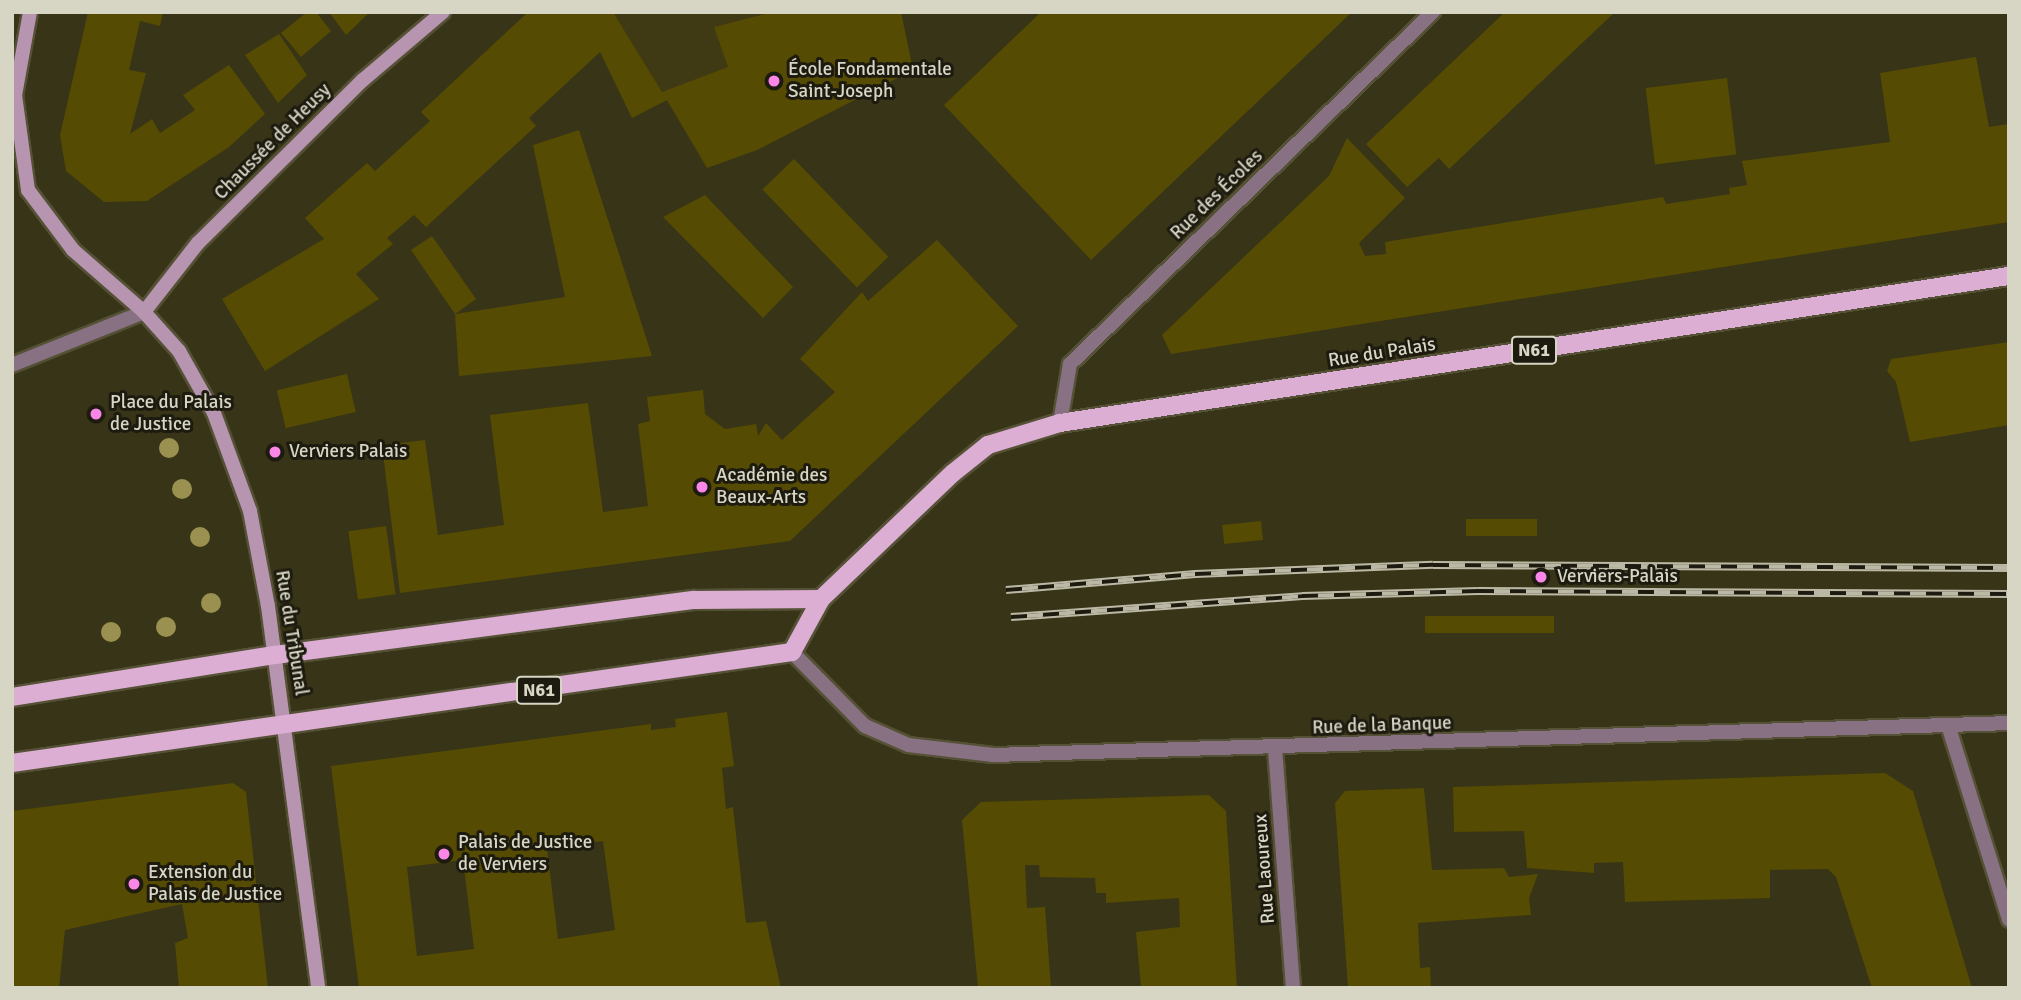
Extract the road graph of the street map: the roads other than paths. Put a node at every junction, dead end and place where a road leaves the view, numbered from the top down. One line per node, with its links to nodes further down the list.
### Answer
1 (30, 12): 4 (main road, Rue du Tribunal)
2 (443, 12): 6 (main road, Chaussée de Heusy)
3 (1433, 12): 8 (street, Rue des Écoles)
4 (14, 95): 6 (main road, Rue du Tribunal)
5 (2009, 276): 8 (main road, Rue du Palais / N61)
6 (144, 312): 7 (street); 11 (main road, Rue du Tribunal)
7 (12, 365)
8 (1060, 423): 9 (main road, Rue du Palais / N61)
9 (821, 599): 10 (main road, N61); 11 (main road)
10 (792, 652): 14 (main road, N61); 16 (street, Rue de la Banque)
11 (275, 655): 12 (main road); 14 (main road, Rue du Tribunal)
12 (12, 697)
13 (2009, 723): 15 (street, Rue de la Banque)
14 (285, 724): 17 (main road, N61); 19 (main road, Rue du Tribunal)
15 (1949, 728): 16 (street, Rue de la Banque); 18 (street)
16 (1275, 748): 20 (street, Rue Laoureux)
17 (12, 763)
18 (2009, 920)
19 (318, 988)
20 (1293, 988)

